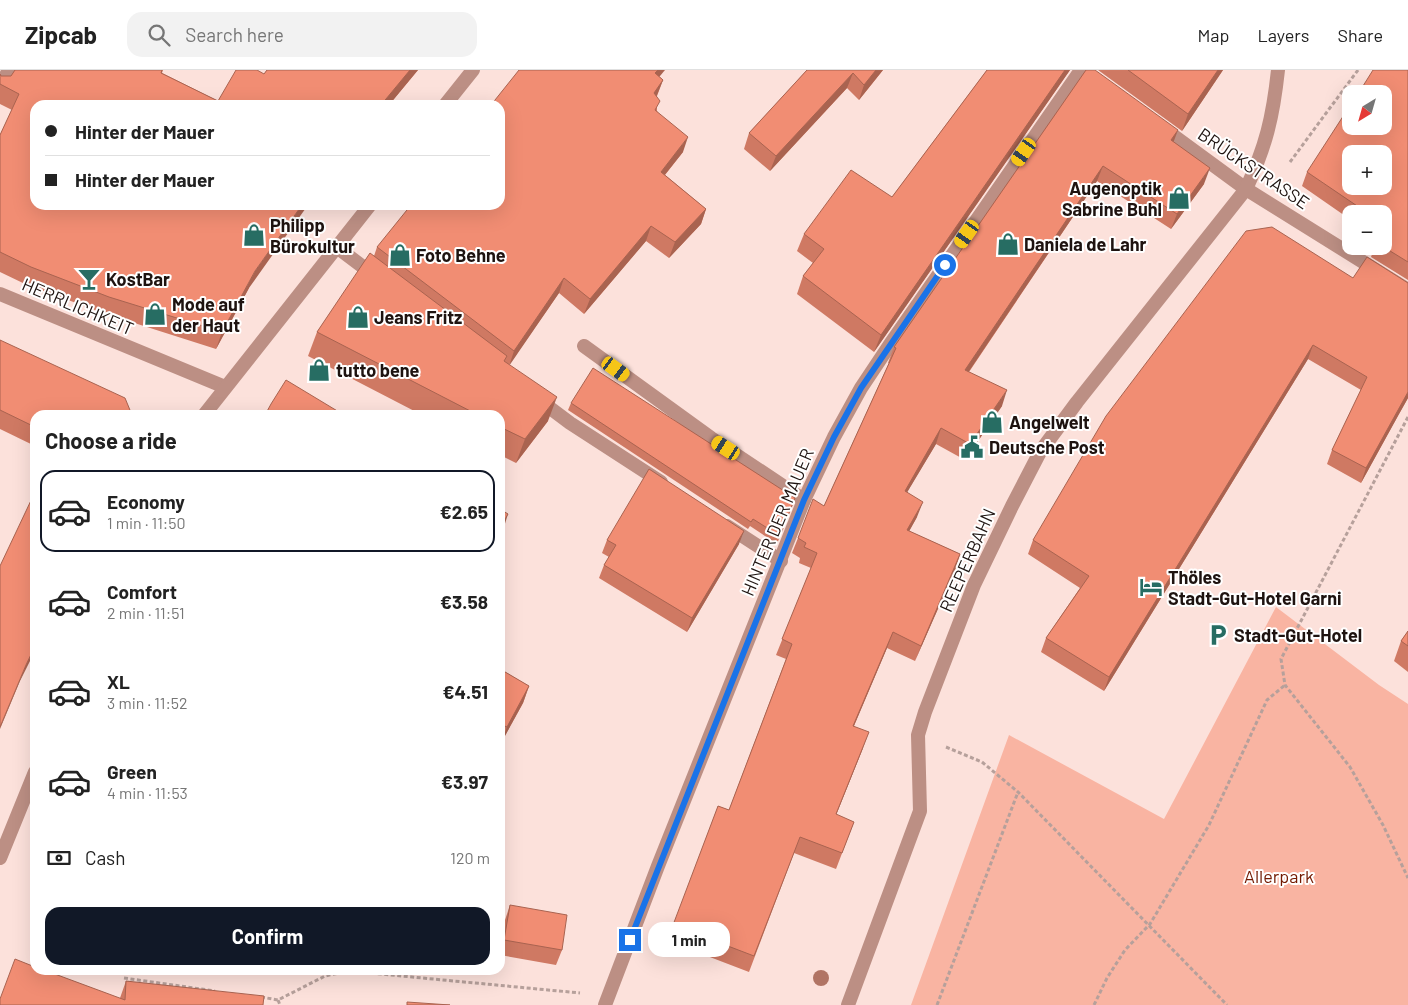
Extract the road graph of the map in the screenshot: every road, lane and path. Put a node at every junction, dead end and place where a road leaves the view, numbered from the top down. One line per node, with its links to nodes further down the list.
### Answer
1 (9, 70): 6 (street)
2 (473, 70): 7 (street)
3 (1278, 70): 10 (street, REEPERBAHN)
4 (1358, 70): 9 (path)
5 (1085, 72): 22 (street, HINTER DER MAUER)
6 (0, 86)
7 (449, 100)
8 (1145, 115): 10 (street, BRÜCKSTRASSE)
9 (1288, 165)
10 (1246, 189): 14 (street, BRÜCKSTRASSE); 26 (street, REEPERBAHN)
11 (366, 210): 12 (street)
12 (338, 248): 13 (street); 17 (street)
13 (384, 283)
14 (1408, 290)
15 (0, 294): 17 (street, HERRLICHKEIT)
16 (584, 346): 22 (street)
17 (225, 387): 19 (street)
18 (524, 388): 21 (street)
19 (208, 410)
20 (1408, 418): 25 (path)
21 (675, 492)
22 (804, 500): 24 (street, HINTER DER MAUER)
23 (716, 518): 24 (street)
24 (781, 561): 38 (street, HINTER DER MAUER)
25 (1285, 686): 30 (path); 31 (path)
26 (918, 736): 28 (path); 40 (street, REEPERBAHN)
27 (30, 784): 29 (street)
28 (1018, 792): 31 (path); 41 (path)
29 (0, 858)
30 (1408, 878)
31 (1150, 924): 42 (path); 43 (path)
32 (330, 975): 37 (path)
33 (384, 975): 38 (path)
34 (124, 978): 35 (path)
35 (220, 992)
36 (259, 997): 37 (path)
37 (278, 1000): 39 (path)
38 (607, 1000)
39 (280, 1005)
40 (848, 1005)
41 (938, 1005)
42 (1094, 1005)
43 (1227, 1005)

